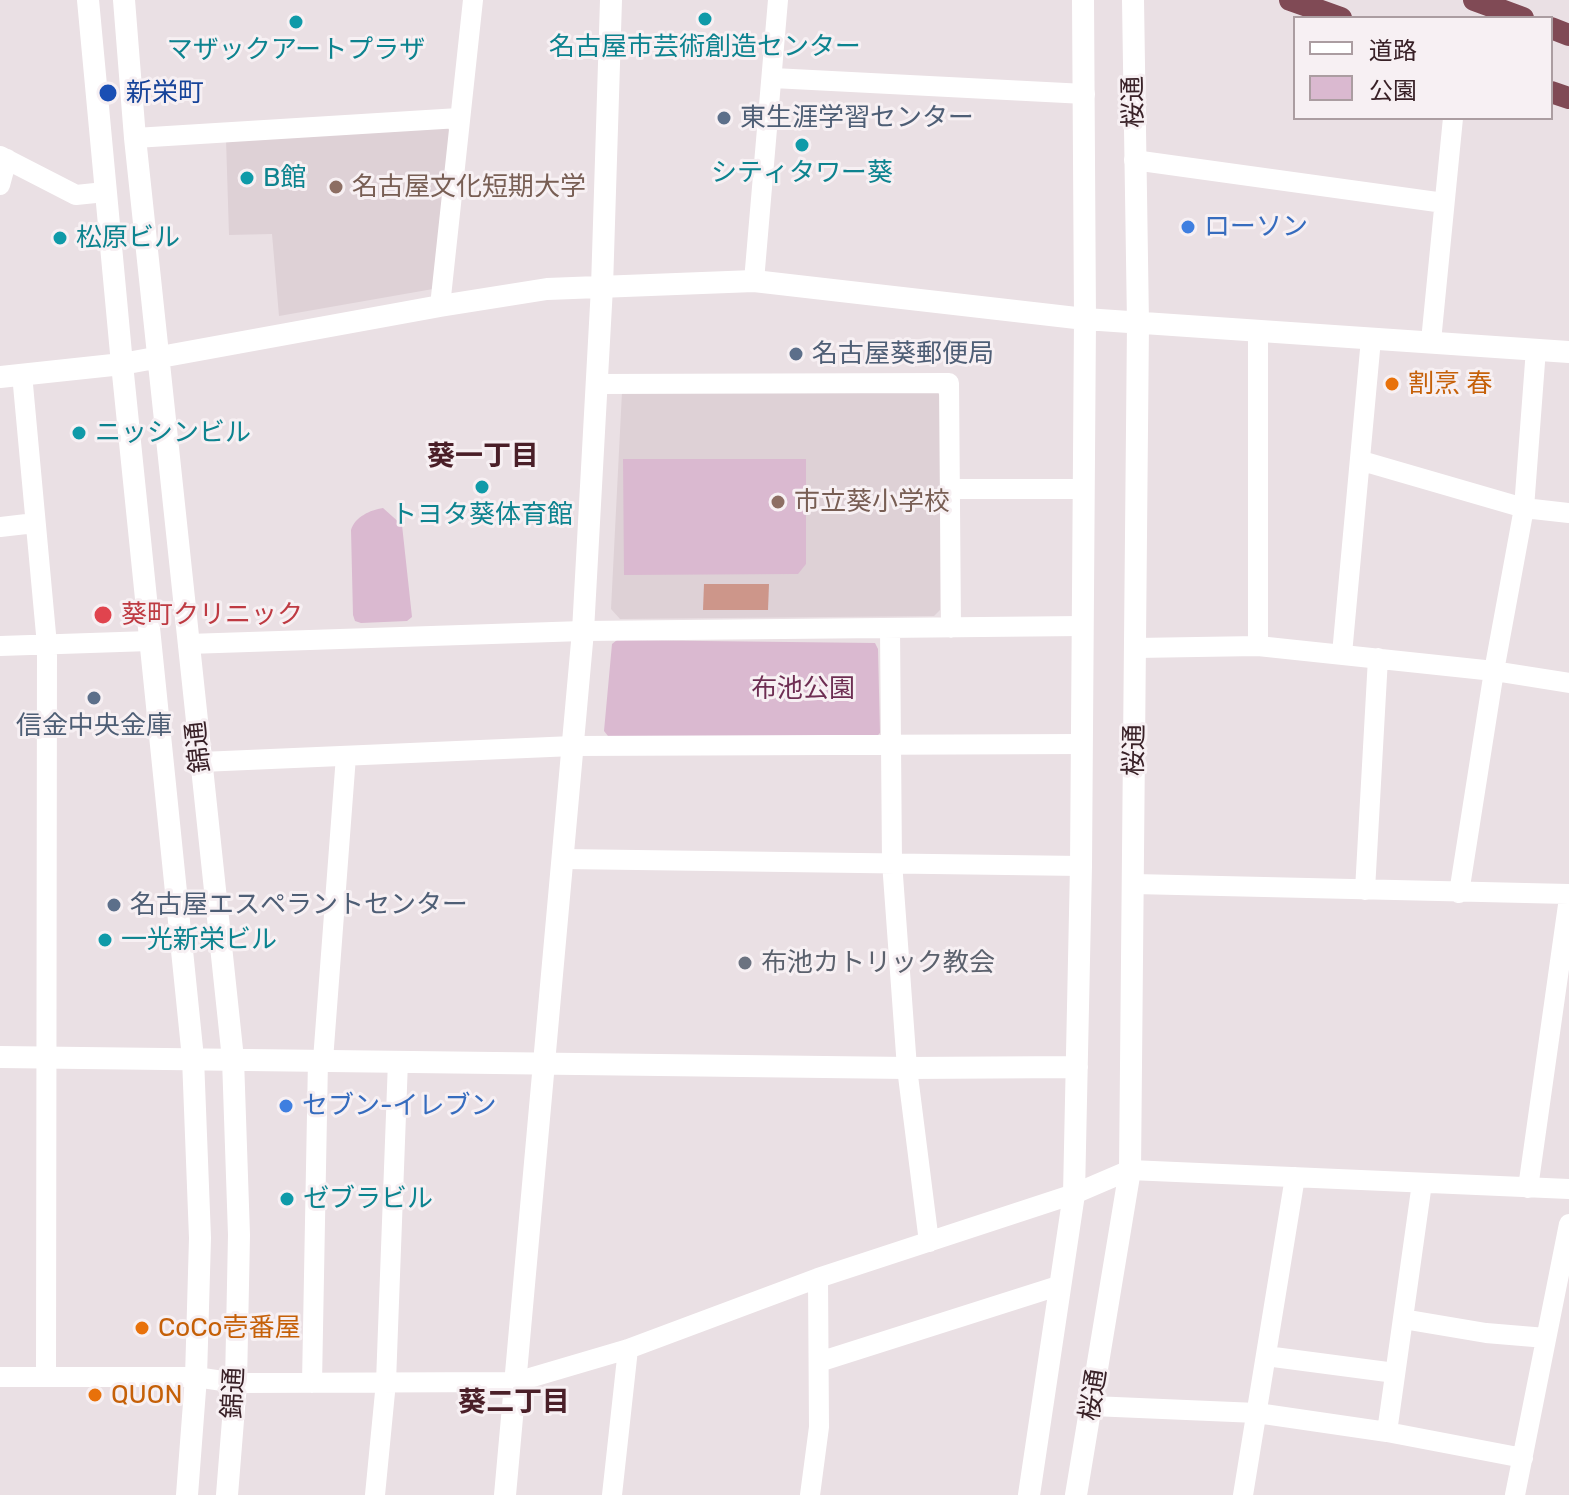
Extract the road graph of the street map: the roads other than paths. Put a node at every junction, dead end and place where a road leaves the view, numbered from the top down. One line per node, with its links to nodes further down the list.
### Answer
1 (88, 0): 20 (street, 錦通)
2 (124, 0): 16 (street, 錦通)
3 (473, 0): 14 (street)
4 (611, 0): 23 (street)
5 (778, 0): 12 (street)
6 (1083, 0): 13 (street, 桜通)
7 (1133, 0): 18 (street, 桜通)
8 (1290, 0): 10 (highway)
9 (1475, 0): 11 (highway)
10 (1335, 16)
11 (1518, 16)
12 (773, 78): 13 (street); 22 (street)
13 (1085, 94): 25 (street, 桜通)
14 (459, 118): 16 (street); 24 (street)
15 (1453, 120): 21 (street)
16 (135, 138): 32 (street, 錦通)
17 (4, 157): 19 (street); 20 (street)
18 (1134, 160): 21 (street); 26 (street, 桜通)
19 (0, 185)
20 (105, 192): 33 (street, 錦通)
21 (1444, 203): 29 (street)
22 (754, 281): 23 (street); 25 (street)
23 (602, 287): 24 (street); 35 (street)
24 (440, 306): 32 (street)
25 (1085, 319): 26 (street); 38 (street, 桜通)
26 (1138, 323): 27 (street); 52 (street, 桜通)
27 (1258, 330): 28 (street); 51 (street)
28 (1371, 339): 29 (street); 36 (street)
29 (1431, 341): 30 (street)
30 (1536, 349): 31 (street); 39 (street)
31 (1569, 352)
32 (160, 357): 33 (street); 48 (street, 錦通)
33 (122, 364): 34 (street); 47 (street, 錦通)
34 (11, 375): 41 (street)
35 (597, 384): 37 (street); 46 (street)
36 (1362, 461): 39 (street); 53 (street)
37 (950, 489): 38 (street); 44 (street)
38 (1083, 489): 43 (street, 桜通)
39 (1524, 508): 40 (street); 55 (street)
40 (1569, 513)
41 (35, 523): 42 (street); 49 (street)
42 (0, 527)
43 (1082, 626): 44 (street); 58 (street, 桜通)
44 (951, 628): 45 (street)
45 (890, 629): 46 (street); 57 (street)
46 (583, 631): 48 (street); 59 (street)
47 (150, 641): 49 (street); 71 (street, 錦通)
48 (188, 644): 61 (street, 錦通)
49 (47, 645): 50 (street); 70 (street)
50 (0, 646)
51 (1258, 646): 52 (street); 53 (street)
52 (1136, 648): 65 (street, 桜通)
53 (1342, 654): 54 (street)
54 (1378, 658): 55 (street); 66 (street)
55 (1494, 671): 56 (street); 67 (street)
56 (1569, 683)
57 (892, 744): 58 (street); 59 (street); 63 (street)
58 (1082, 744): 64 (street, 桜通)
59 (573, 746): 60 (street); 62 (street)
60 (346, 756): 61 (street); 73 (street)
61 (201, 762): 72 (street, 錦通)
62 (563, 859): 63 (street); 75 (street)
63 (892, 862): 64 (street); 77 (street)
64 (1081, 866): 76 (street, 桜通)
65 (1134, 884): 66 (street); 78 (street, 桜通)
66 (1365, 890): 67 (street)
67 (1459, 893): 68 (street)
68 (1569, 896): 81 (street)
69 (0, 1057): 70 (street)
70 (46, 1058): 71 (street); 95 (street)
71 (193, 1058): 72 (street); 96 (street, 錦通)
72 (233, 1059): 73 (street); 99 (street, 錦通)
73 (320, 1060): 74 (street); 100 (street)
74 (398, 1061): 75 (street); 97 (street)
75 (543, 1063): 77 (street); 98 (street)
76 (1077, 1067): 77 (street); 83 (street, 桜通)
77 (907, 1068): 85 (street)
78 (1130, 1170): 79 (street); 83 (street); 101 (street, 桜通)
79 (1295, 1177): 80 (street); 91 (street)
80 (1422, 1183): 81 (street); 88 (street)
81 (1528, 1188): 82 (street)
82 (1569, 1189)
83 (1074, 1194): 85 (street); 87 (street, 桜通)
84 (1569, 1224): 89 (street)
85 (929, 1242): 86 (street)
86 (818, 1278): 90 (street); 92 (street)
87 (1061, 1285): 92 (street); 111 (street, 桜通)
88 (1403, 1319): 89 (street); 93 (street)
89 (1546, 1338): 104 (street)
90 (628, 1349): 98 (street); 109 (street)
91 (1266, 1356): 93 (street); 102 (street)
92 (819, 1362): 110 (street)
93 (1395, 1373): 103 (street)
94 (0, 1377): 95 (street)
95 (46, 1377): 96 (street)
96 (196, 1377): 99 (street); 105 (street, 錦通)
97 (386, 1382): 98 (street); 100 (street); 107 (street)
98 (516, 1382): 108 (street)
99 (236, 1383): 100 (street); 106 (street, 錦通)
100 (312, 1383)
101 (1092, 1406): 102 (street); 112 (street, 桜通)
102 (1257, 1413): 103 (street); 113 (street)
103 (1387, 1432): 104 (street)
104 (1523, 1458): 114 (street)
105 (187, 1495)
106 (227, 1495)
107 (375, 1495)
108 (505, 1495)
109 (612, 1495)
110 (810, 1495)
111 (1029, 1495)
112 (1076, 1495)
113 (1243, 1495)
114 (1515, 1495)

